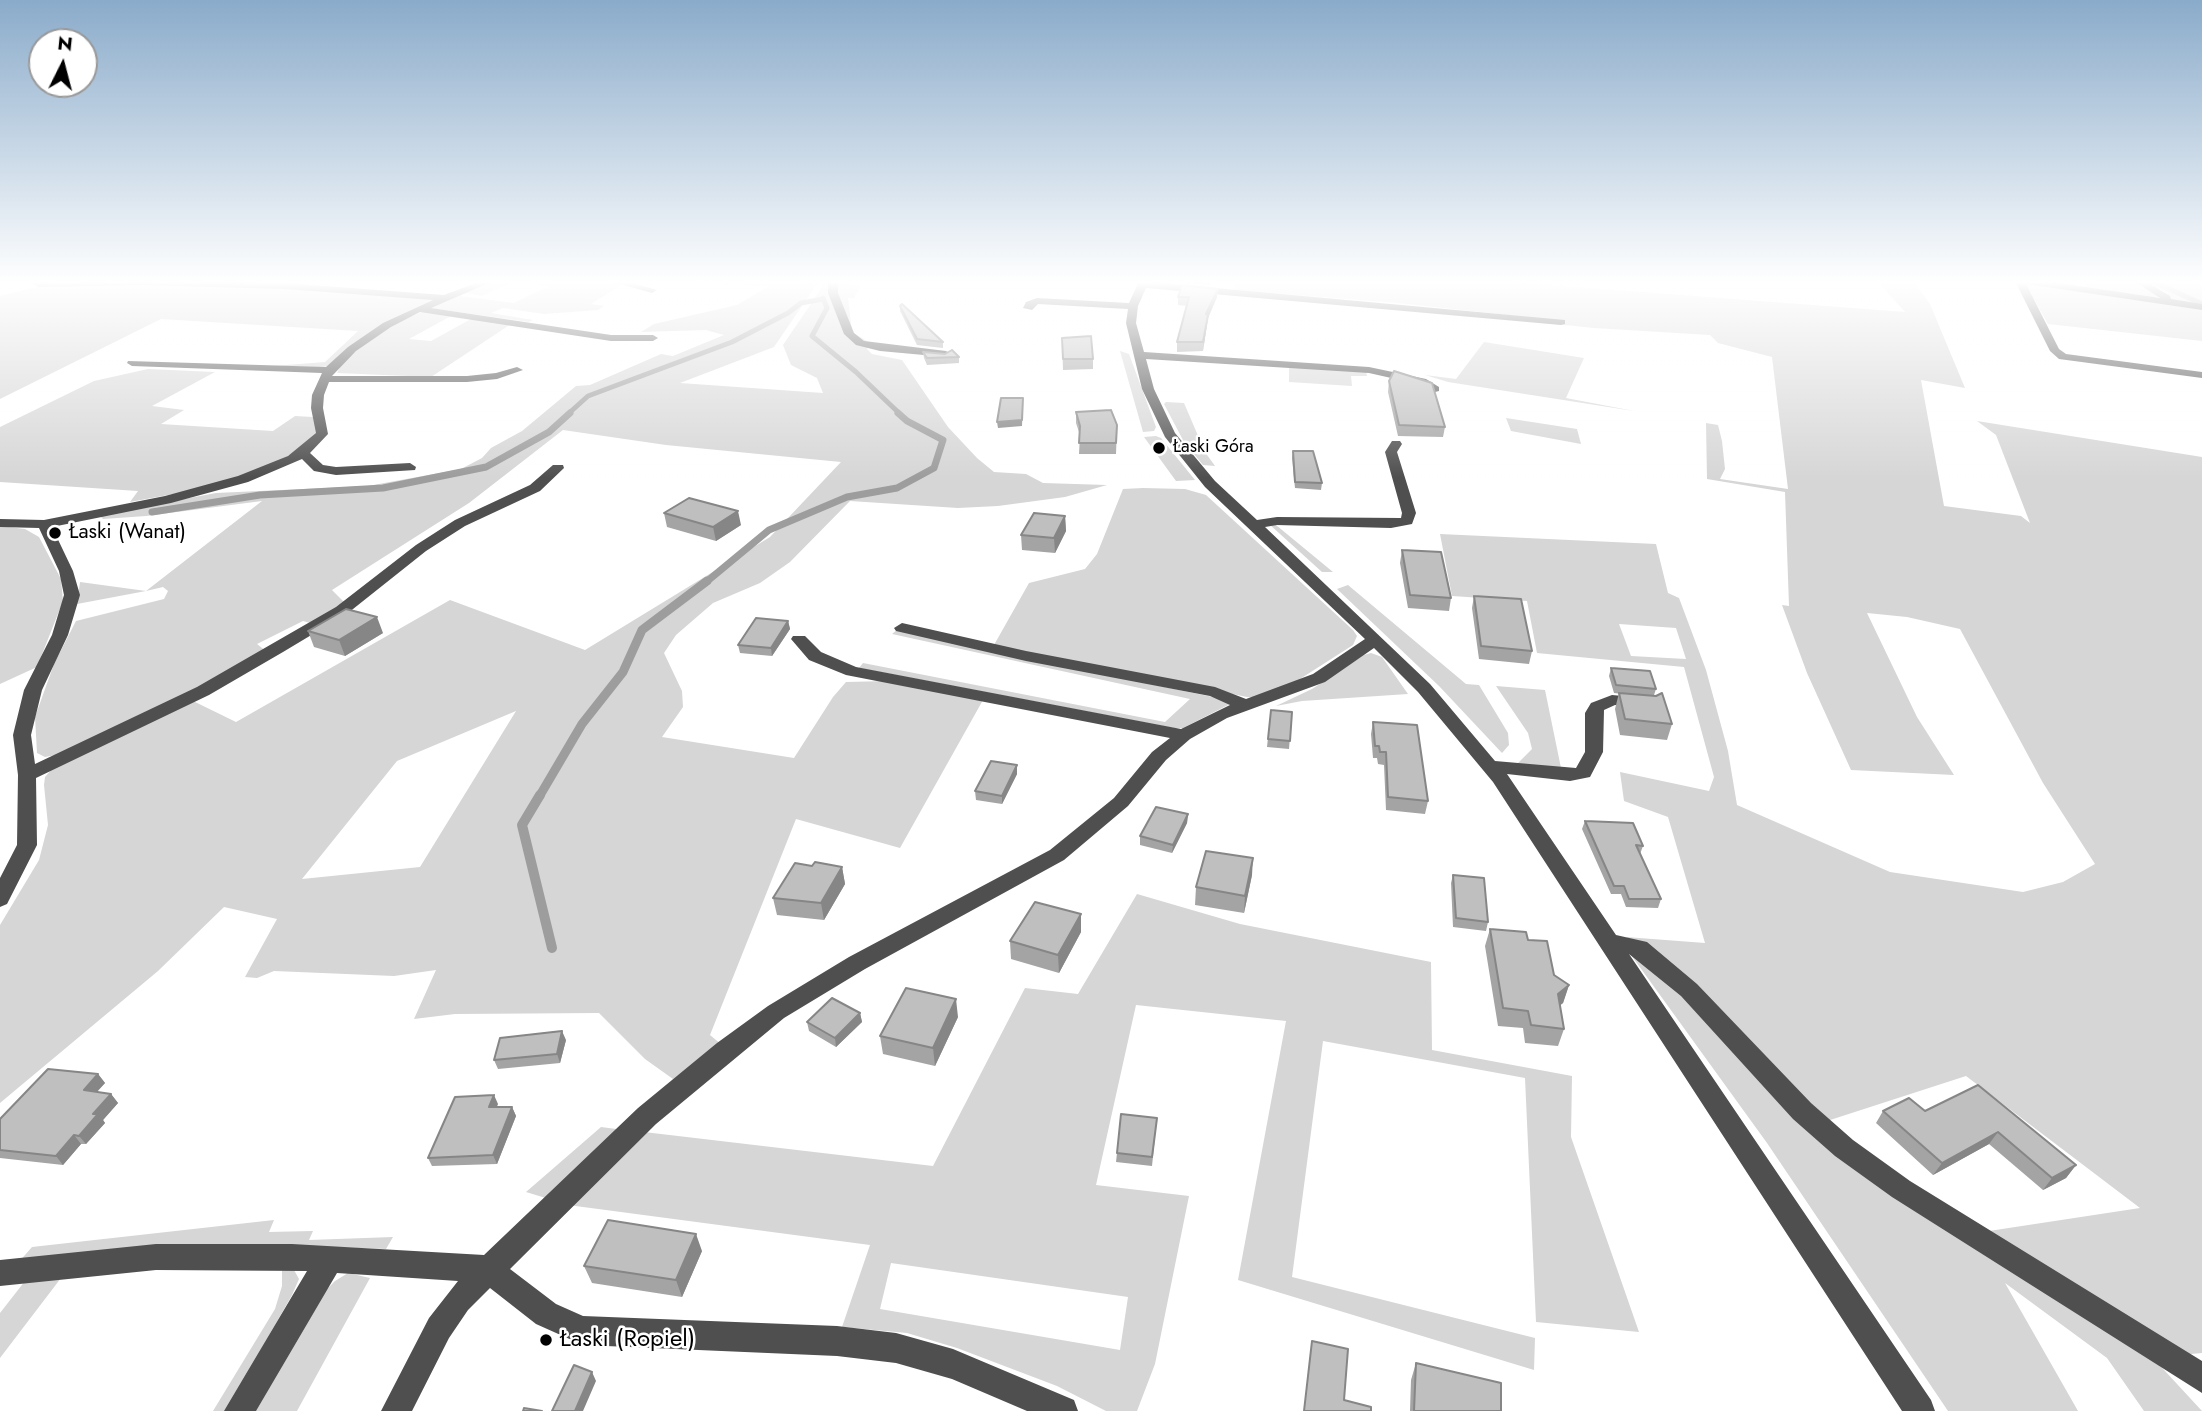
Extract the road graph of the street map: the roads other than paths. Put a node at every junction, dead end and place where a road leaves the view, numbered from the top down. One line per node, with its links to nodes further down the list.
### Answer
1 (359, 347): 9 (street)
2 (874, 347): 5 (street)
3 (1137, 347): 6 (street)
4 (2053, 347): 10 (street)
5 (946, 354)
6 (1139, 355): 11 (street); 18 (street)
7 (132, 363): 9 (street)
8 (517, 370): 9 (street)
9 (327, 374): 13 (street)
10 (2202, 375)
11 (1435, 389)
12 (1396, 444): 18 (street)
13 (303, 453): 14 (street); 17 (street)
14 (410, 467)
15 (558, 468): 26 (street)
16 (0, 523): 17 (street)
17 (44, 524): 26 (street)
18 (1254, 525): 21 (street)
19 (902, 628): 23 (street)
20 (799, 639): 24 (street)
21 (1375, 640): 23 (street); 25 (street)
22 (1651, 704): 25 (street)
23 (1247, 706): 24 (street)
24 (1184, 735): 30 (street)
25 (1491, 766): 28 (street)
26 (27, 775): 27 (street)
27 (0, 899)
28 (1608, 941): 32 (street); 36 (street)
29 (330, 1259): 30 (street); 31 (street); 33 (street)
30 (488, 1269): 34 (street); 35 (street)
31 (0, 1273)
32 (2202, 1378)
33 (239, 1411)
34 (396, 1411)
35 (1063, 1411)
36 (1920, 1411)

